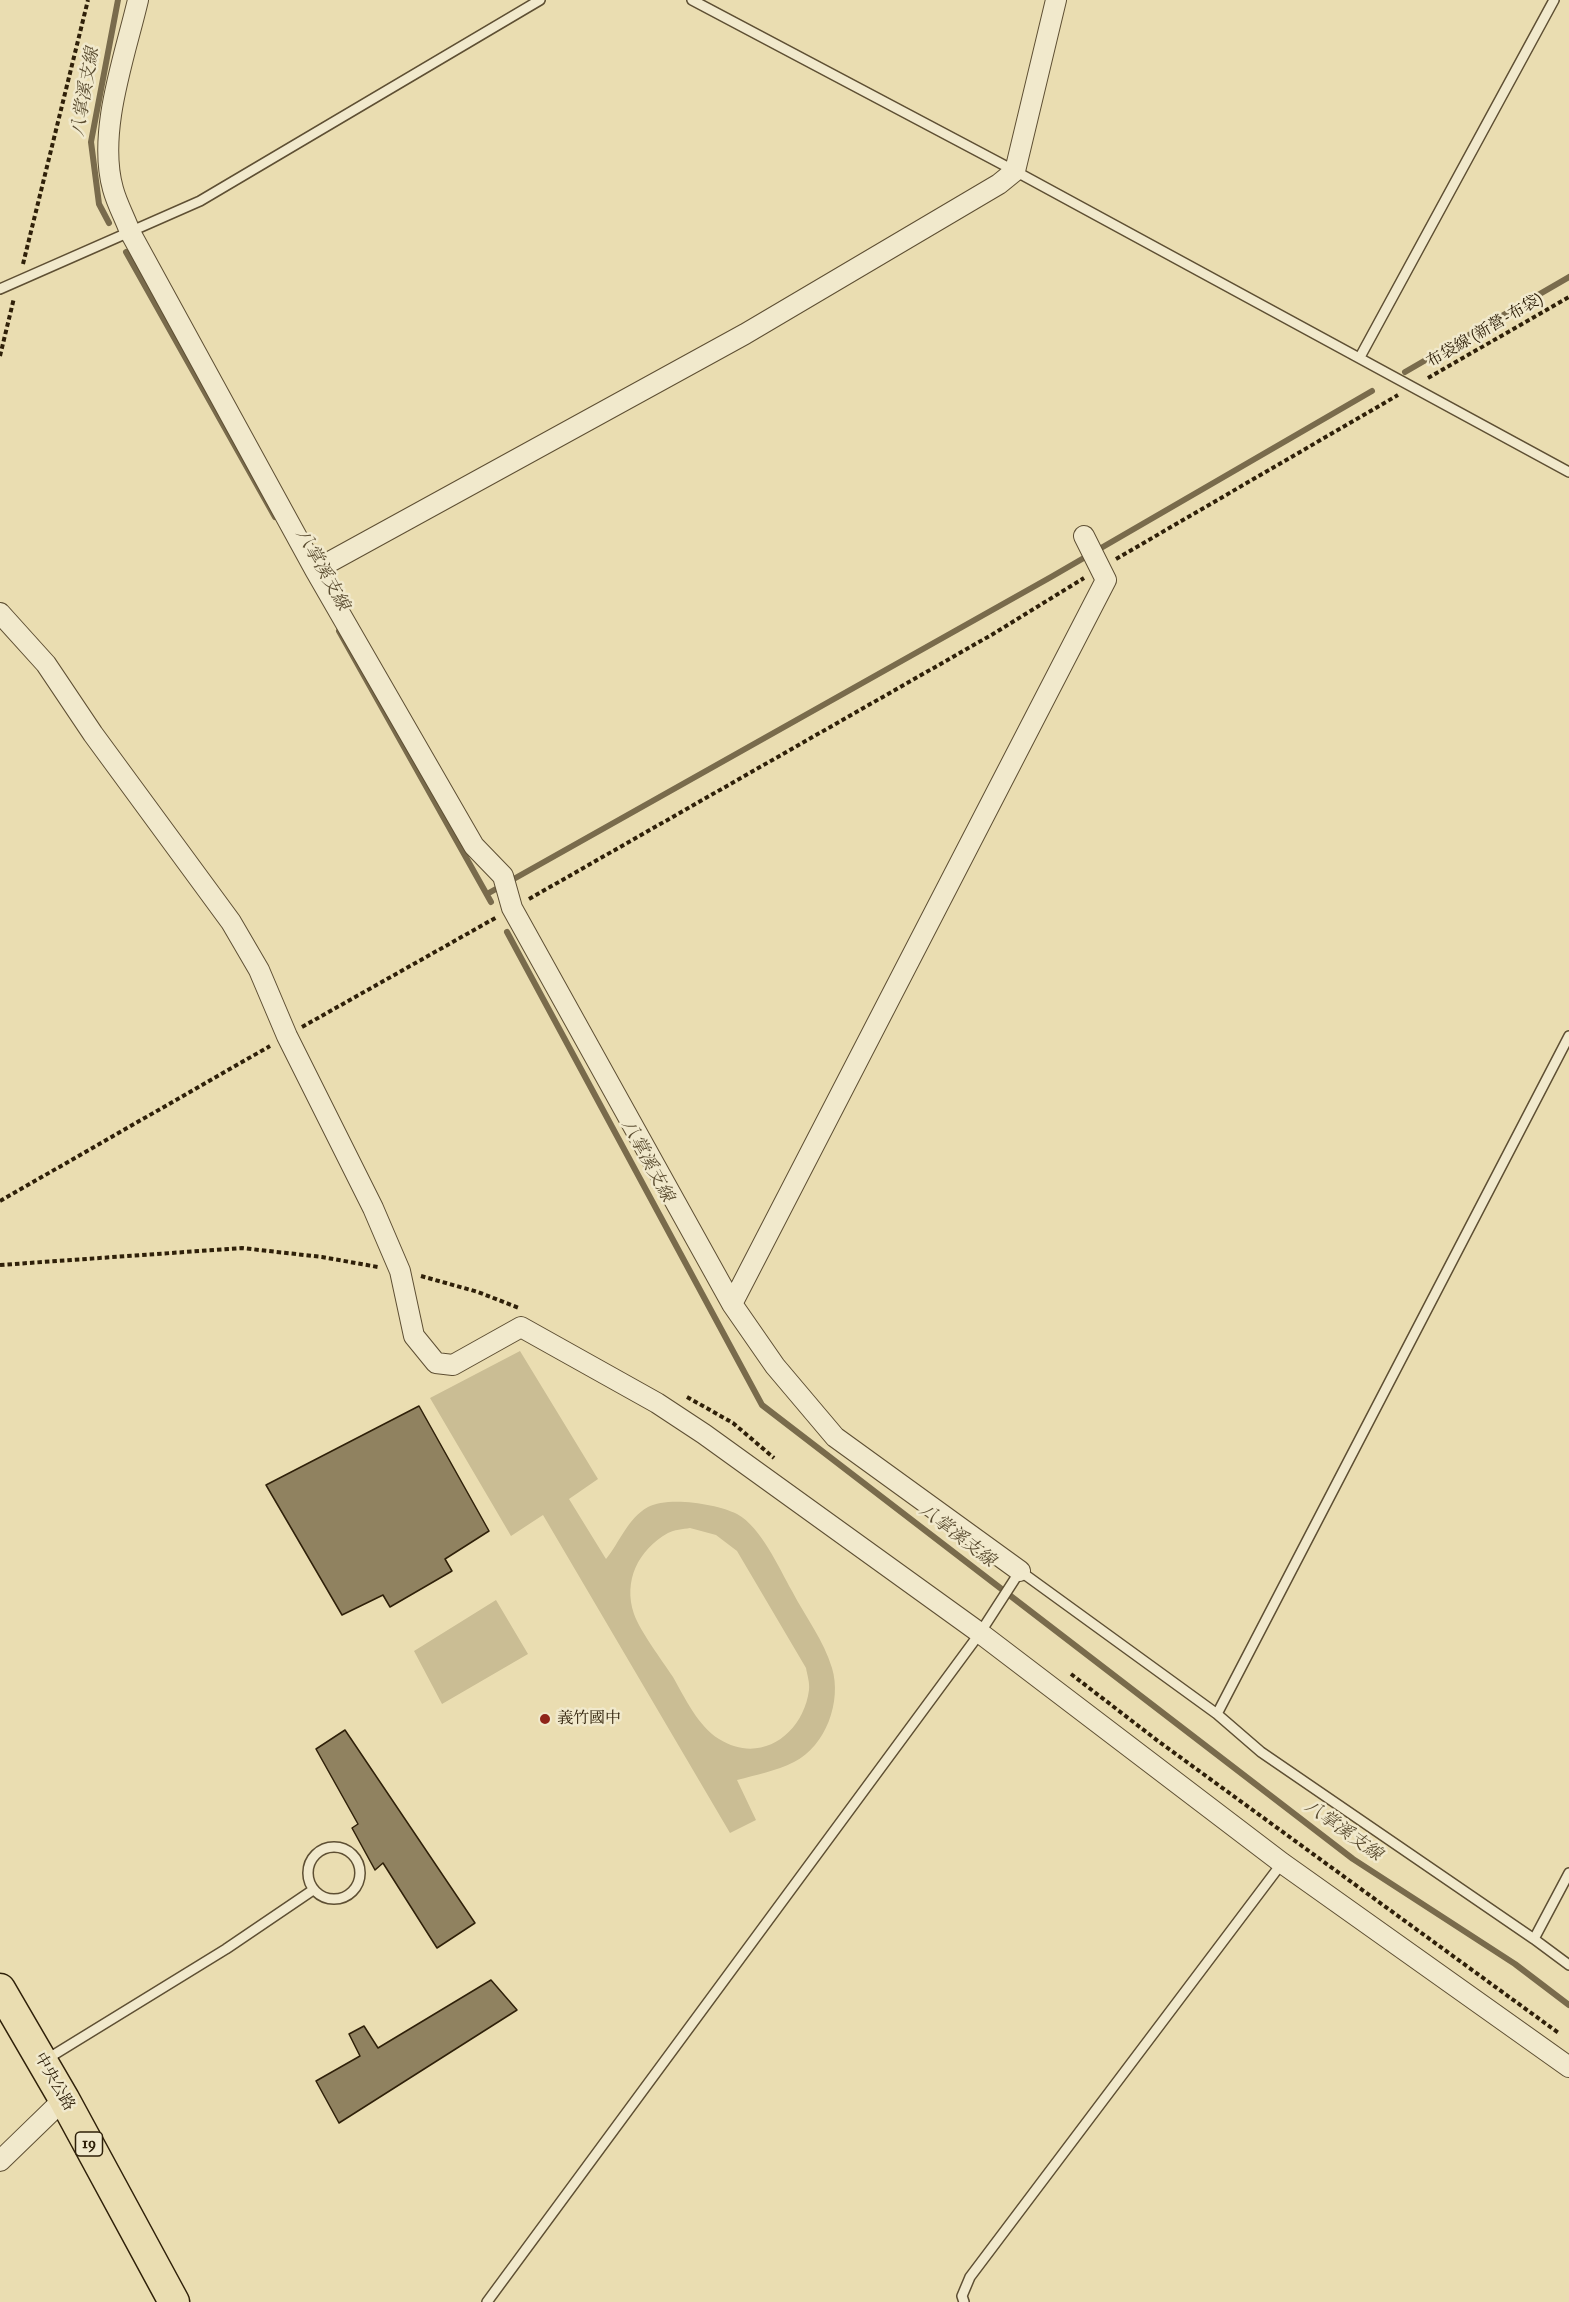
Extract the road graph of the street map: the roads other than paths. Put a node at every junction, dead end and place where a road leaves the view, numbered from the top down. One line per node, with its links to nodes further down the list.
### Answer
1 (138, 0): 7 (street)
2 (540, 0): 7 (lane)
3 (692, 0): 6 (lane)
4 (1056, 0): 6 (street)
5 (1554, 0): 9 (lane)
6 (1014, 171): 9 (lane); 12 (street)
7 (130, 232): 8 (lane); 12 (street)
8 (0, 290)
9 (1360, 357): 10 (lane)
10 (1569, 472)
11 (1093, 552): 15 (street)
12 (315, 570): 15 (street)
13 (0, 613): 17 (street)
14 (1569, 1036): 18 (lane)
15 (732, 1304): 16 (street)
16 (1016, 1577): 17 (lane); 18 (lane)
17 (980, 1633): 19 (street); 30 (lane)
18 (1216, 1714): 22 (lane)
19 (1282, 1863): 26 (street); 31 (lane)
20 (1569, 1873): 22 (lane)
21 (313, 1890): 21 (lane); 25 (lane)
22 (1534, 1939): 23 (lane)
23 (1569, 1965)
24 (0, 1989): 25 (main road, 中央公路 / 19)
25 (42, 2061): 27 (main road, 中央公路 / 19)
26 (1569, 2067)
27 (64, 2099): 28 (street); 29 (main road, 中央公路 / 19)
28 (0, 2160)
29 (174, 2302)
30 (487, 2302)
31 (964, 2302)

